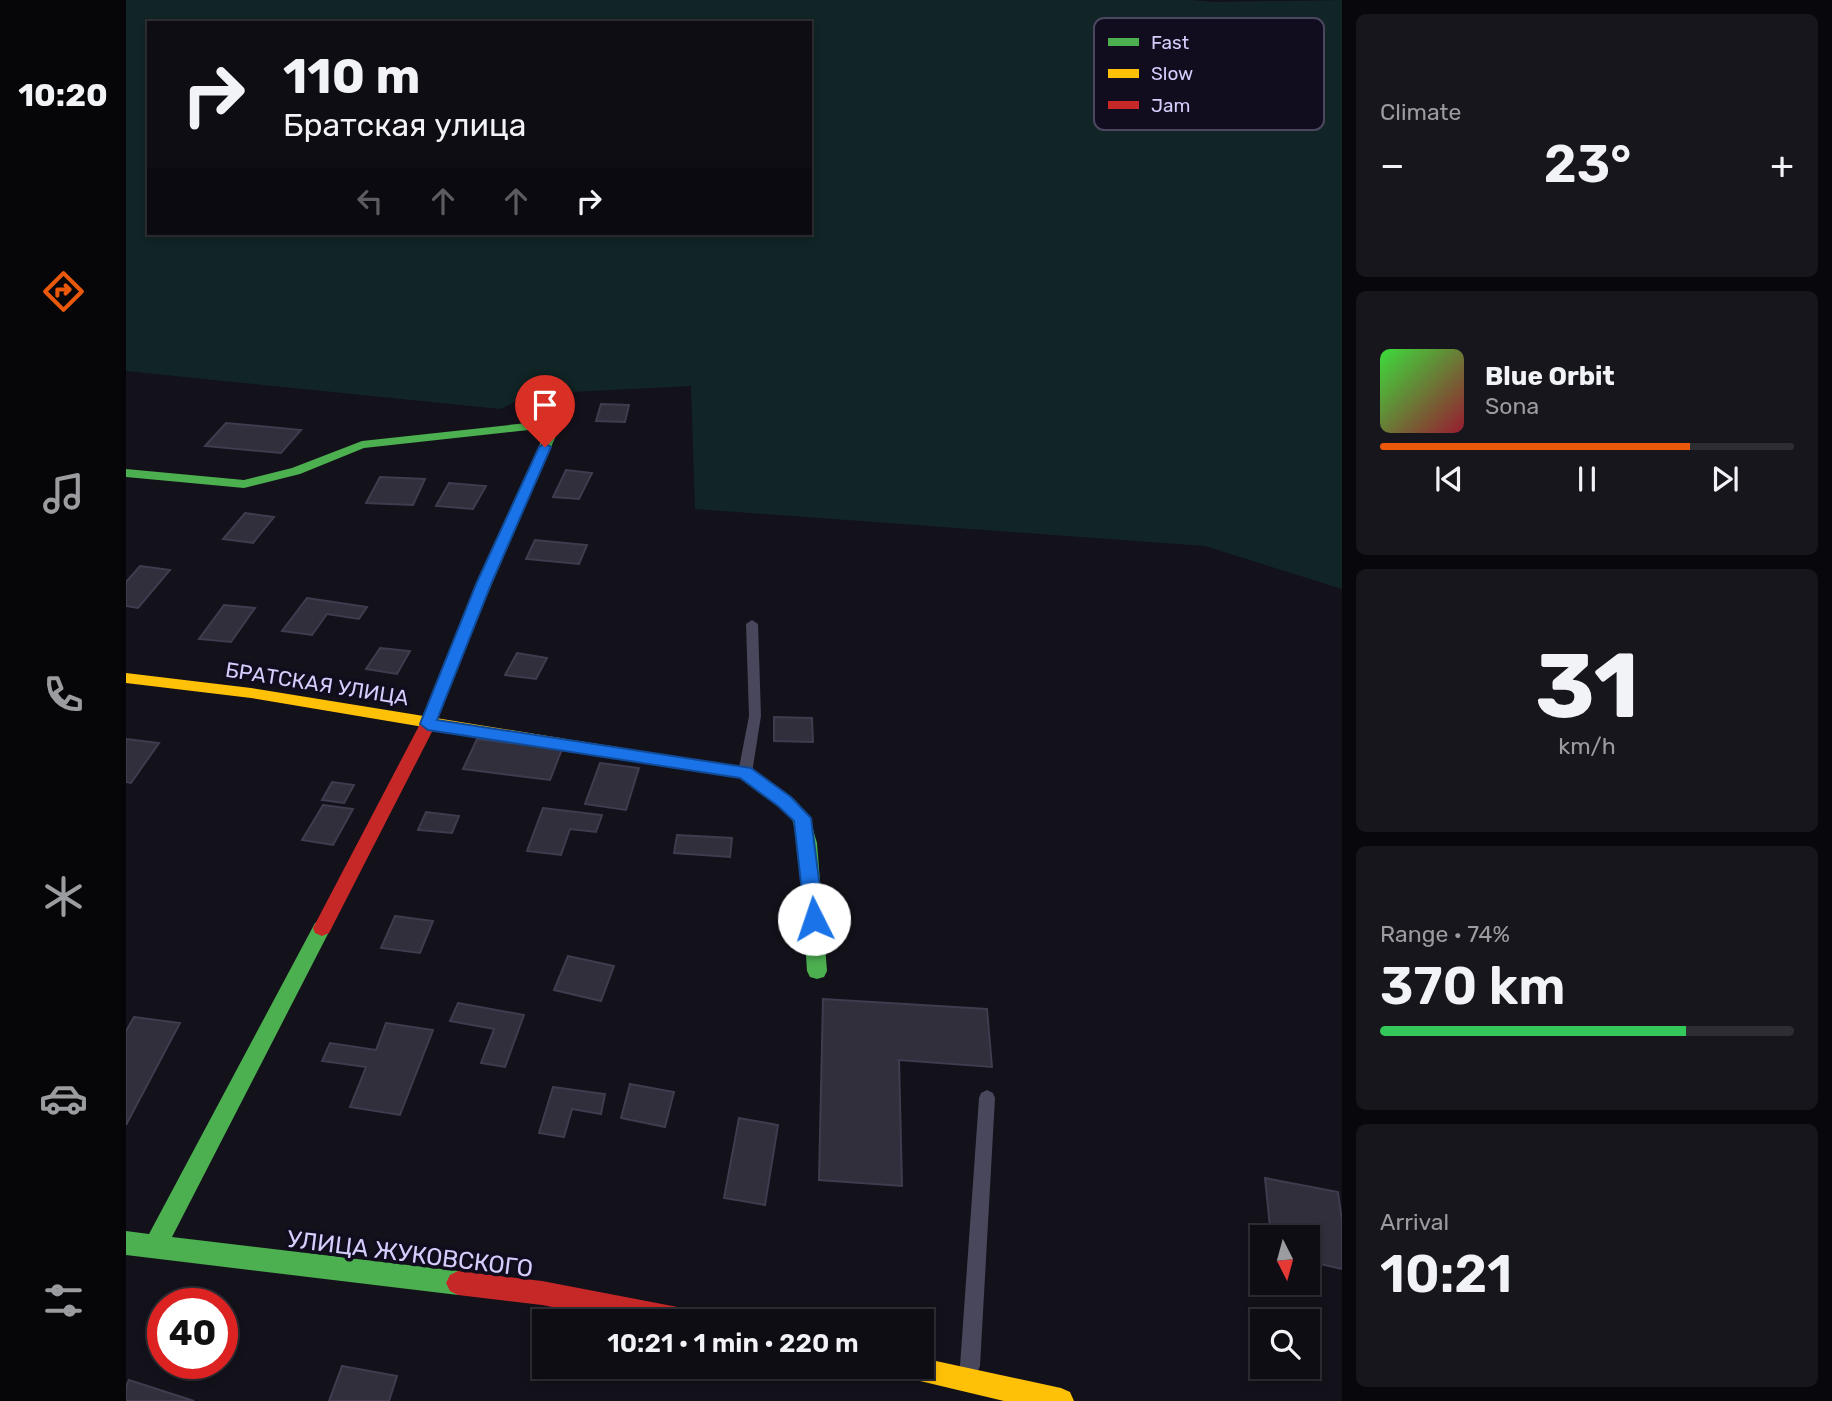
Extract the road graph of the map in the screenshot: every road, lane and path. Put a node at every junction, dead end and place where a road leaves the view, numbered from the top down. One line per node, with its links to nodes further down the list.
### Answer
1 (126, 473): 4 (street, БРАТСКАЯ УЛИЦА)
2 (752, 624): 5 (lane)
3 (126, 678): 4 (street, БРАТСКАЯ УЛИЦА)
4 (428, 724): 5 (street); 9 (street)
5 (745, 773): 6 (street)
6 (817, 971)
7 (987, 1098): 12 (lane)
8 (126, 1243): 9 (street, УЛИЦА ЖУКОВСКОГО)
9 (155, 1246): 10 (street, УЛИЦА ЖУКОВСКОГО)
10 (625, 1309)
11 (934, 1373): 12 (street)
12 (969, 1380): 13 (street)
13 (1061, 1401)

